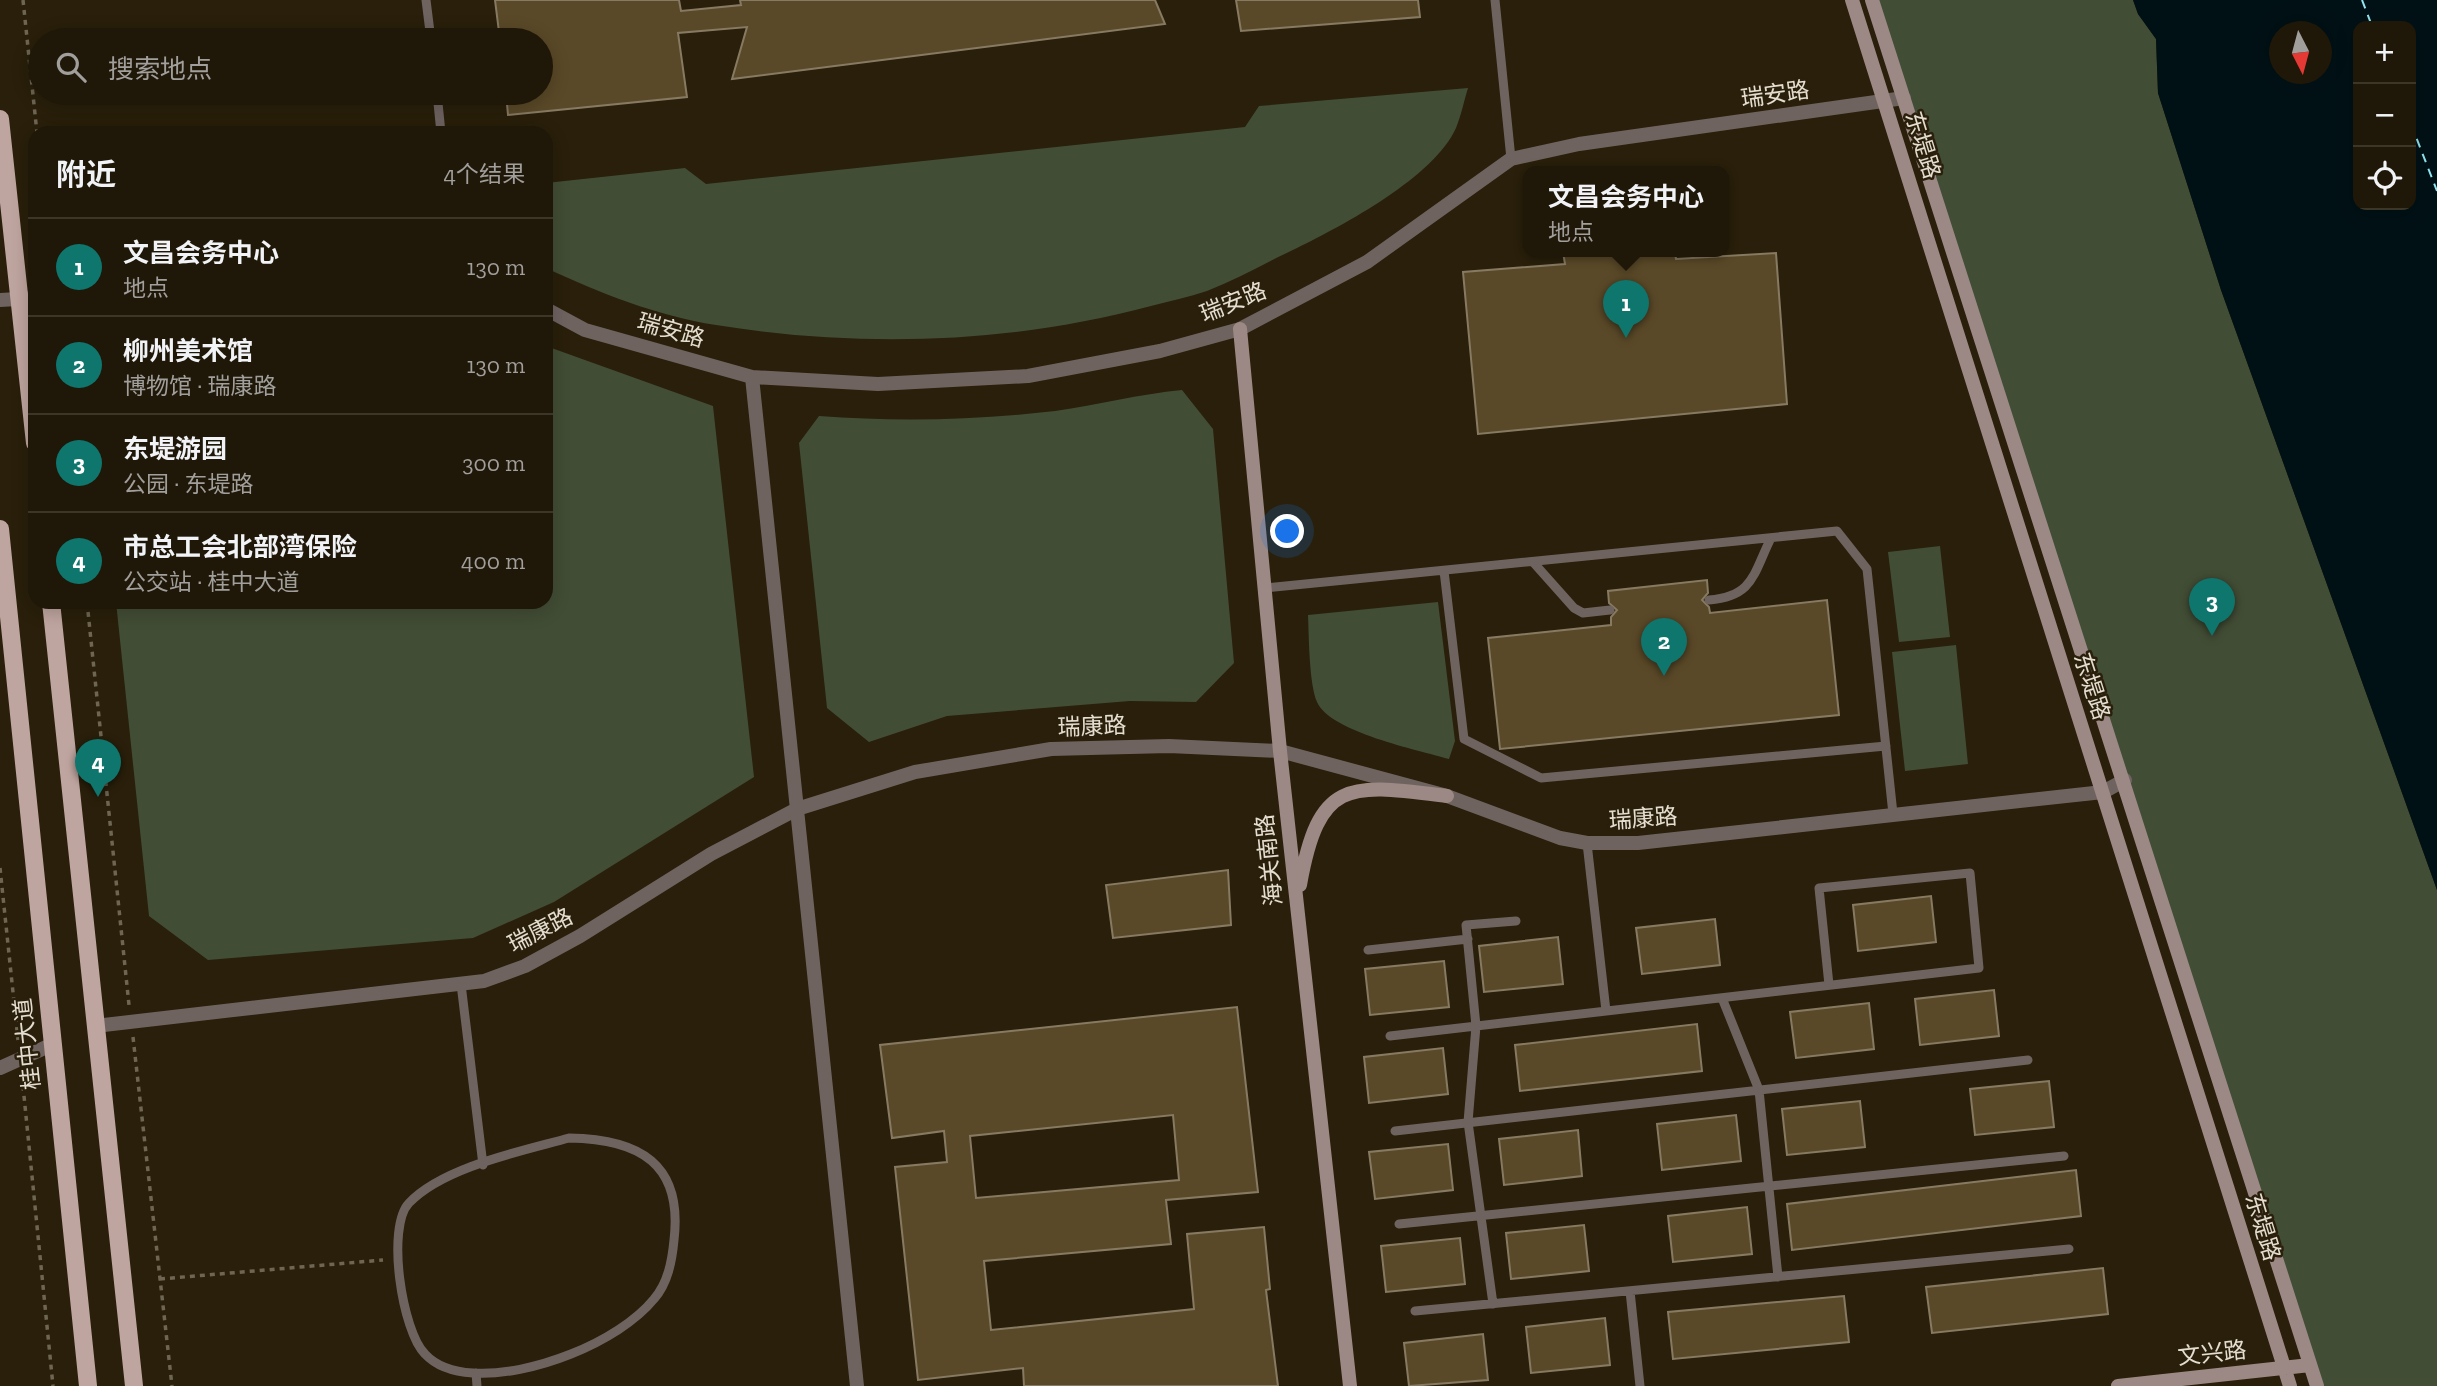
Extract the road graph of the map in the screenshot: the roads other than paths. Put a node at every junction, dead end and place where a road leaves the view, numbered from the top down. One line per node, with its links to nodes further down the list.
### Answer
1 (426, 0): 5 (lane)
2 (1495, 0): 11 (lane)
3 (1852, 0): 7 (main road, 东堤路)
4 (1872, 0): 6 (main road)
5 (430, 28)
6 (1904, 99): 7 (street, 瑞安路); 27 (main road)
7 (1886, 102): 11 (street, 瑞安路); 28 (main road, 东堤路)
8 (438, 105): 10 (lane)
9 (0, 119): 12 (main road)
10 (440, 126)
11 (1511, 159): 15 (street, 瑞安路)
12 (28, 298): 13 (street)
13 (0, 300)
14 (553, 313): 16 (street, 瑞安路)
15 (1240, 329): 16 (street, 瑞安路); 21 (main road, 海关南路)
16 (752, 377): 30 (street)
17 (0, 530): 44 (main road, 桂中大道)
18 (1771, 538): 19 (lane); 22 (lane); 25 (lane)
19 (1533, 562): 20 (lane); 24 (lane)
20 (1444, 571): 21 (lane); 25 (lane)
21 (1265, 588): 26 (main road, 海关南路)
22 (1709, 600)
23 (52, 609): 41 (main road)
24 (1610, 610)
25 (1886, 746): 31 (lane)
26 (1280, 751): 29 (street, 瑞康路); 30 (street, 瑞康路); 33 (main road, 海关南路)
27 (2124, 780): 28 (street, 瑞康路); 60 (main road)
28 (2102, 792): 31 (street, 瑞康路); 61 (main road, 东堤路)
29 (1447, 796): 32 (street, 瑞康路); 33 (main road)
30 (797, 809): 37 (street, 瑞康路); 66 (street)
31 (1893, 814): 32 (street, 瑞康路)
32 (1587, 843): 40 (lane)
33 (1297, 904): 67 (main road, 海关南路)
34 (1516, 921): 35 (lane)
35 (1468, 939): 36 (lane); 42 (lane)
36 (1367, 950)
37 (461, 984): 41 (street, 瑞康路); 51 (lane)
38 (1829, 985): 38 (lane); 39 (lane)
39 (1722, 998): 40 (lane); 47 (lane)
40 (1606, 1011): 42 (lane)
41 (95, 1026): 64 (main road)
42 (1475, 1026): 43 (lane); 48 (lane)
43 (1390, 1037)
44 (51, 1045): 46 (street); 63 (main road, 桂中大道)
45 (2028, 1060): 47 (lane)
46 (0, 1068)
47 (1759, 1090): 48 (lane); 52 (lane)
48 (1468, 1122): 49 (lane); 53 (lane)
49 (1395, 1130)
50 (2064, 1156): 52 (lane)
51 (483, 1165): 62 (lane); 62 (lane)
52 (1769, 1187): 53 (lane); 56 (lane)
53 (1481, 1218): 54 (lane); 58 (lane)
54 (1399, 1224)
55 (2068, 1249): 56 (lane)
56 (1778, 1277): 57 (lane)
57 (1630, 1291): 58 (lane); 68 (lane)
58 (1493, 1304): 59 (lane)
59 (1415, 1311)
60 (2310, 1365): 61 (main road, 文兴路); 71 (main road)
61 (2284, 1368): 69 (main road, 文兴路); 70 (main road, 东堤路)
62 (476, 1373): 65 (lane)
63 (88, 1386)
64 (134, 1386)
65 (477, 1386)
66 (857, 1386)
67 (1350, 1386)
68 (1640, 1386)
69 (2118, 1386)
70 (2290, 1386)
71 (2317, 1386)

